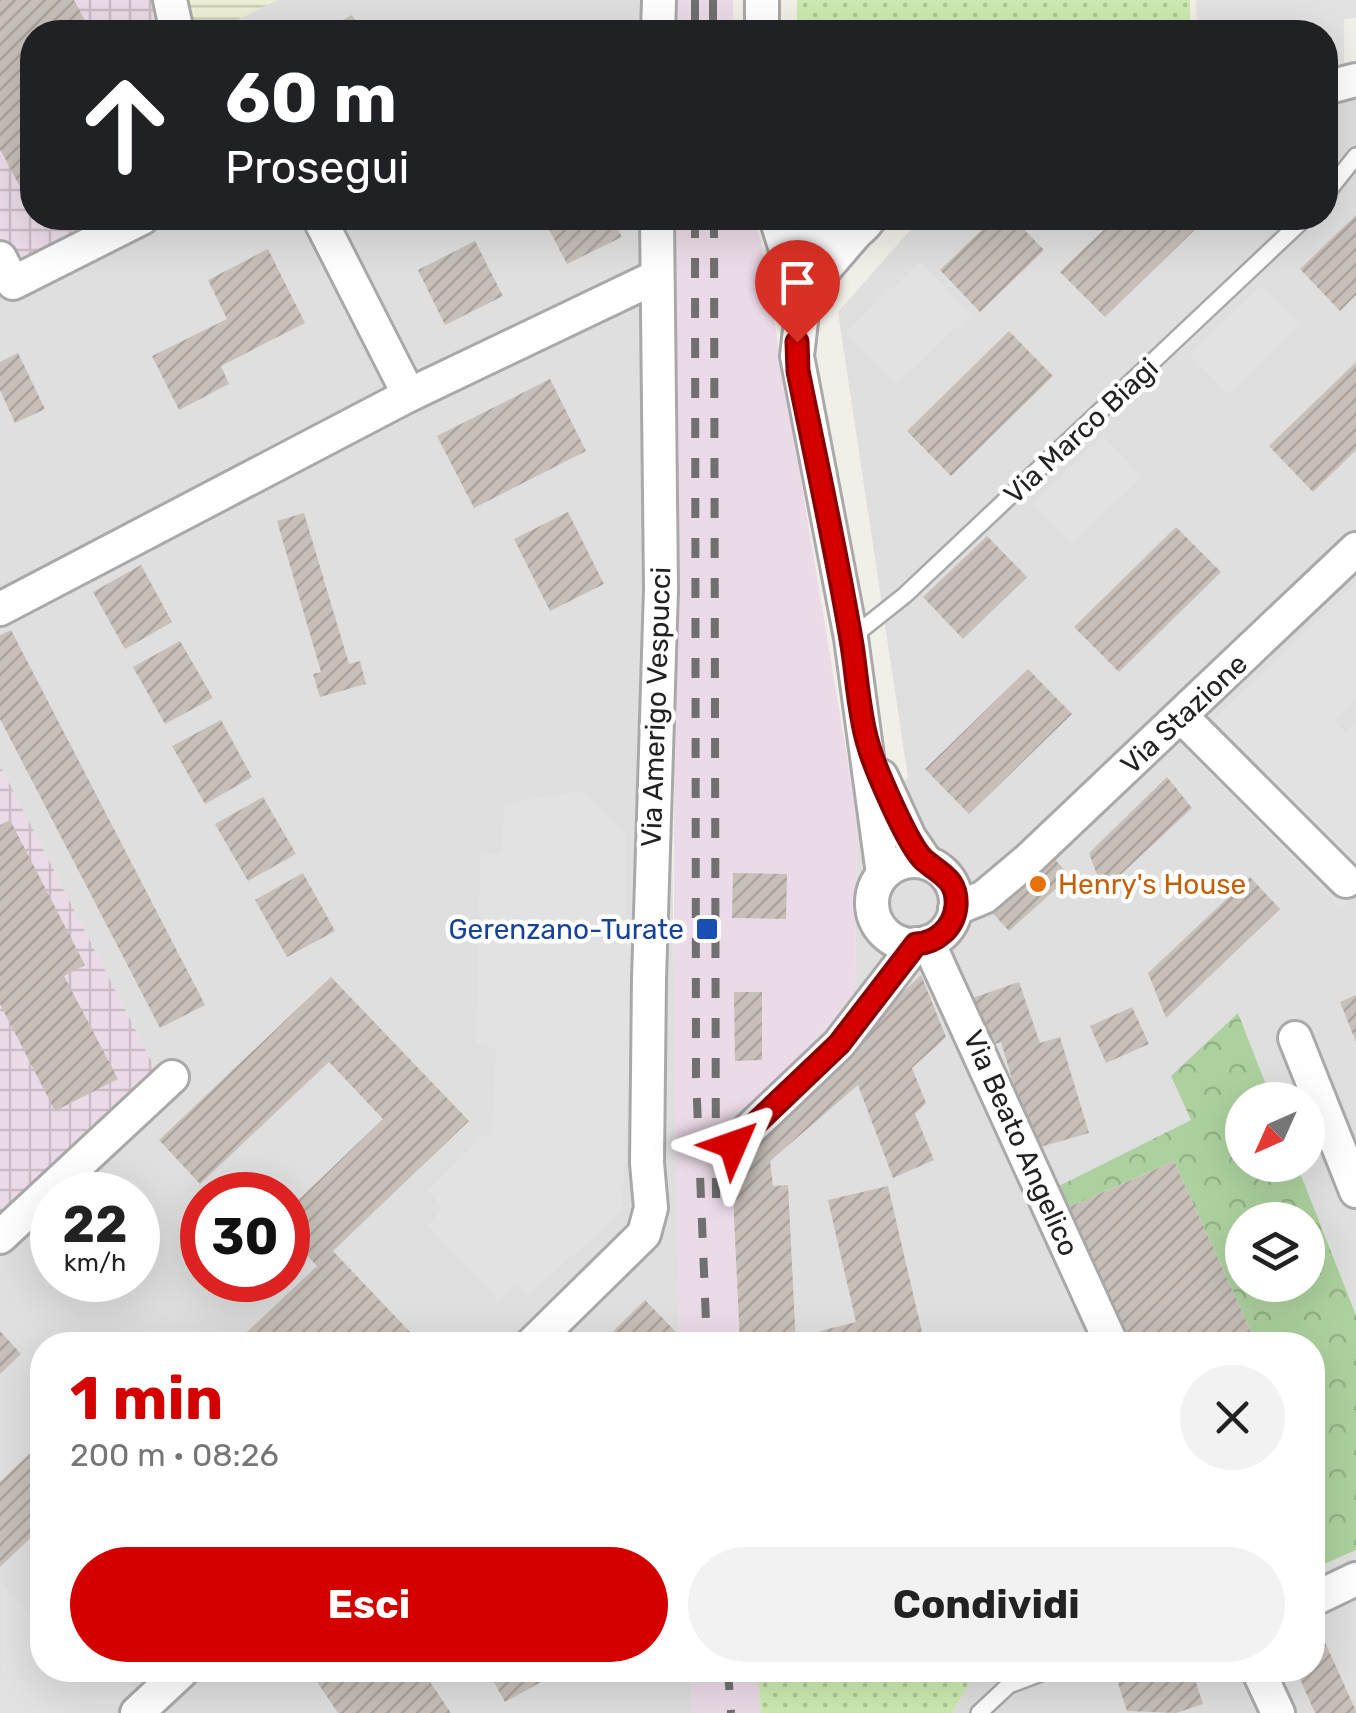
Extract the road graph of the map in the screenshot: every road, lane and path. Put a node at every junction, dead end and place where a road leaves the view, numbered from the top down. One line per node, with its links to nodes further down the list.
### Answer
1 (1356, 156): 2 (lane)
2 (1338, 179)
3 (118, 230): 11 (street)
4 (325, 230): 14 (street)
5 (656, 230): 12 (street, Via Amerigo Vespucci)
6 (781, 230): 13 (street)
7 (788, 230): 8 (street)
8 (855, 230)
9 (858, 230): 13 (street)
10 (1293, 230): 17 (lane, Via Marco Biagi)
11 (0, 258)
12 (656, 277): 14 (street); 29 (street, Via Amerigo Vespucci)
13 (803, 304): 17 (street)
14 (409, 395): 16 (street)
15 (1356, 550): 18 (street, Via Stazione)
16 (0, 609)
17 (851, 638): 19 (street)
18 (1182, 717): 21 (street); 22 (street, Via Stazione)
19 (868, 744): 20 (street); 22 (street)
20 (883, 874): 22 (street); 23 (street)
21 (1346, 881)
22 (944, 884): 23 (street)
23 (911, 941): 26 (street); 30 (street, Via Beato Angelico)
24 (1295, 1038): 27 (street)
25 (172, 1077): 28 (street)
26 (733, 1145)
27 (1356, 1192)
28 (0, 1237)
29 (544, 1332)
30 (1106, 1332)
31 (1356, 1579): 32 (street)
32 (1325, 1594)
33 (1018, 1682): 35 (lane)
34 (1264, 1682): 36 (street)
35 (979, 1713)
36 (1278, 1713)

